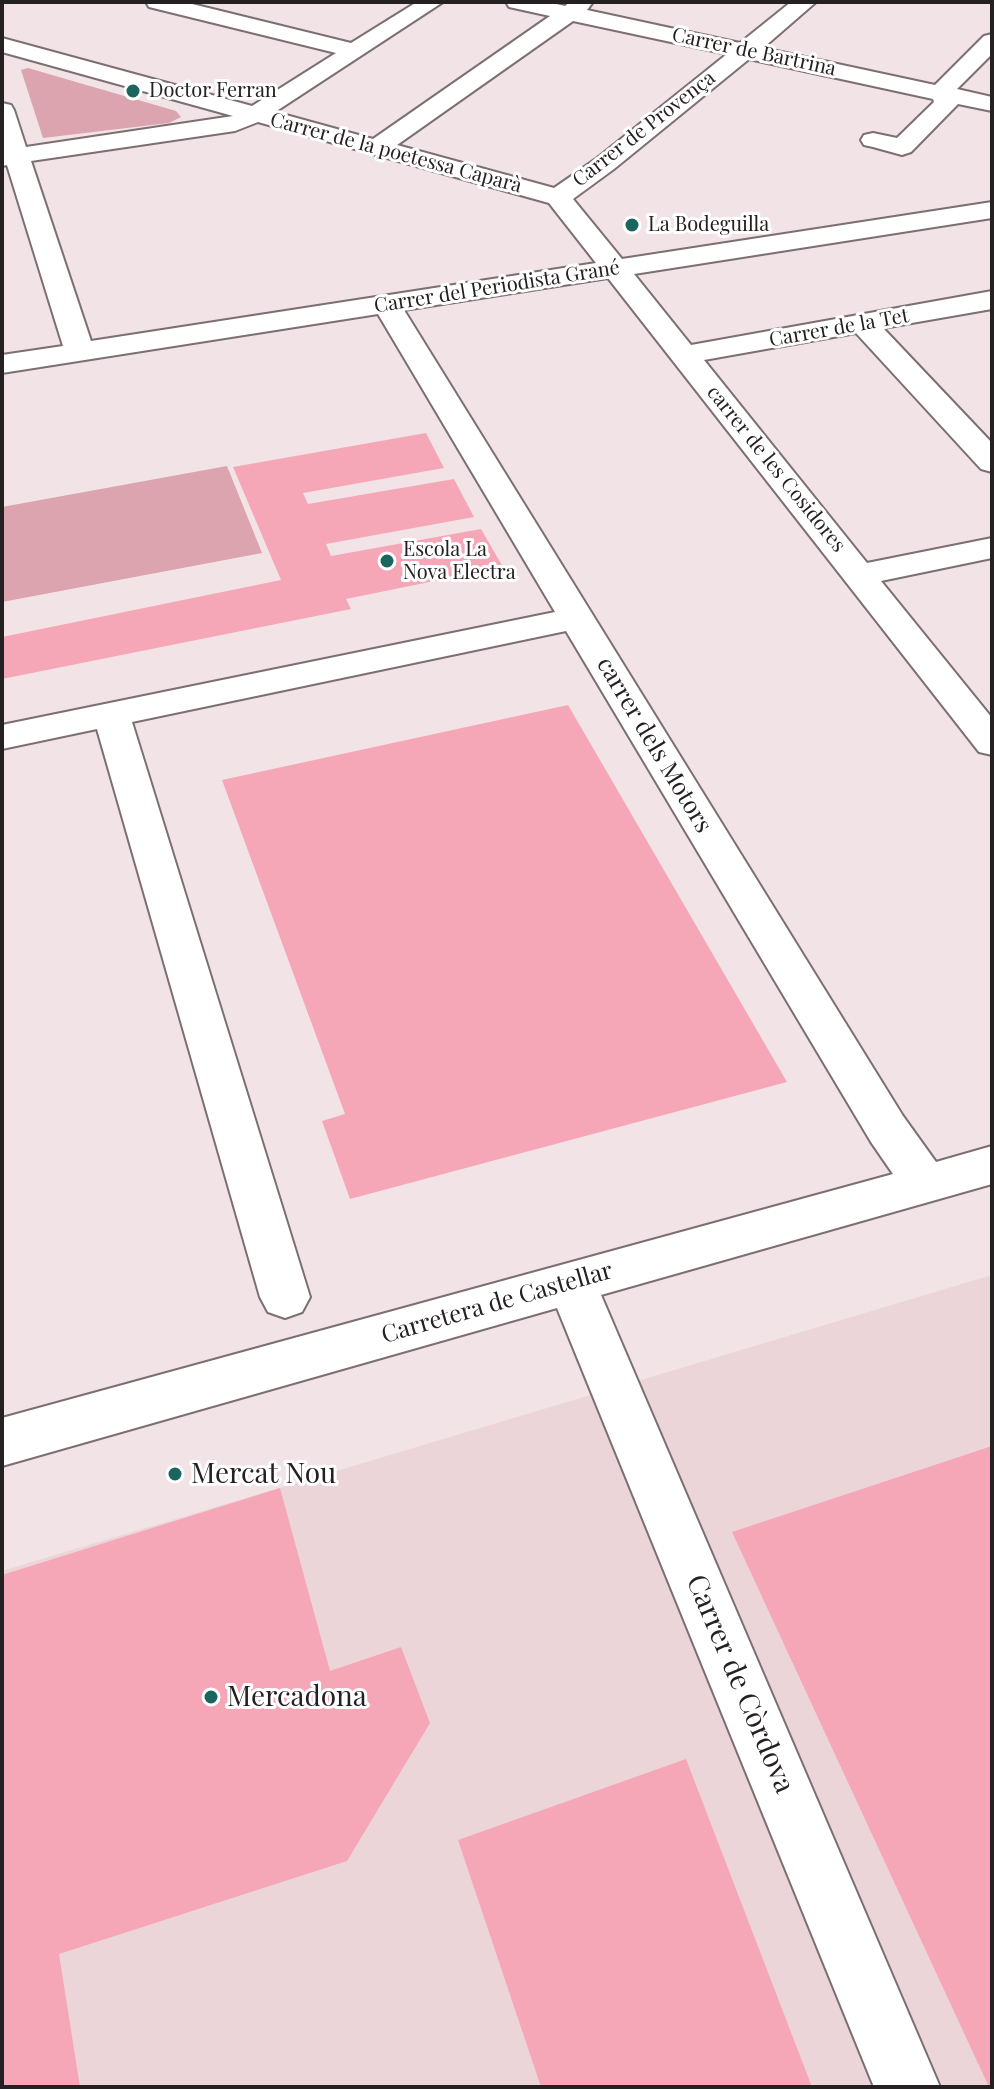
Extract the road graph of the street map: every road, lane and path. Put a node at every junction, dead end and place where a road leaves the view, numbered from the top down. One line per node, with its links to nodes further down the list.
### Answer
1 (157, 2): 9 (street)
2 (432, 2): 9 (street)
3 (517, 2): 5 (street, Carrer de Bartrina)
4 (805, 2): 8 (street, Carrer de Provença)
5 (577, 8): 8 (street, Carrer de Bartrina); 15 (street)
6 (992, 41): 10 (street)
7 (2, 45): 13 (street, Carrer de la poetessa Caparà)
8 (744, 50): 10 (street, Carrer de Bartrina); 17 (street, Carrer de Provença)
9 (355, 51): 13 (street)
10 (944, 94): 11 (street, Carrer de Bartrina); 14 (street)
11 (992, 104)
12 (2, 110): 16 (street)
13 (254, 115): 15 (street, Carrer de la poetessa Caparà); 16 (street)
14 (873, 140)
15 (378, 147): 17 (street, Carrer de la poetessa Caparà)
16 (9, 157): 23 (street)
17 (558, 197): 19 (street, carrer de les Cosidores)
18 (992, 210): 19 (street, Carrer del Periodista Grané)
19 (618, 269): 21 (street, Carrer del Periodista Grané); 24 (street, carrer de les Cosidores)
20 (992, 300): 22 (street, Carrer de la Tet)
21 (386, 304): 23 (street, Carrer del Periodista Grané); 29 (street, carrer dels Motors)
22 (862, 323): 24 (street, Carrer de la Tet); 26 (street)
23 (80, 352): 25 (street, Carrer del Periodista Grané)
24 (685, 355): 28 (street, carrer de les Cosidores)
25 (2, 364)
26 (992, 462)
27 (992, 548): 28 (street)
28 (860, 575): 32 (street, carrer de les Cosidores)
29 (577, 618): 30 (street); 34 (street, carrer dels Motors)
30 (111, 714): 31 (street); 36 (street)
31 (2, 737)
32 (992, 743)
33 (992, 1165): 34 (street, Carretera de Castellar)
34 (926, 1184): 35 (street, Carretera de Castellar)
35 (571, 1283): 37 (street, Carretera de Castellar); 38 (street, Carrer de Còrdova)
36 (285, 1297)
37 (2, 1442)
38 (907, 2087)

